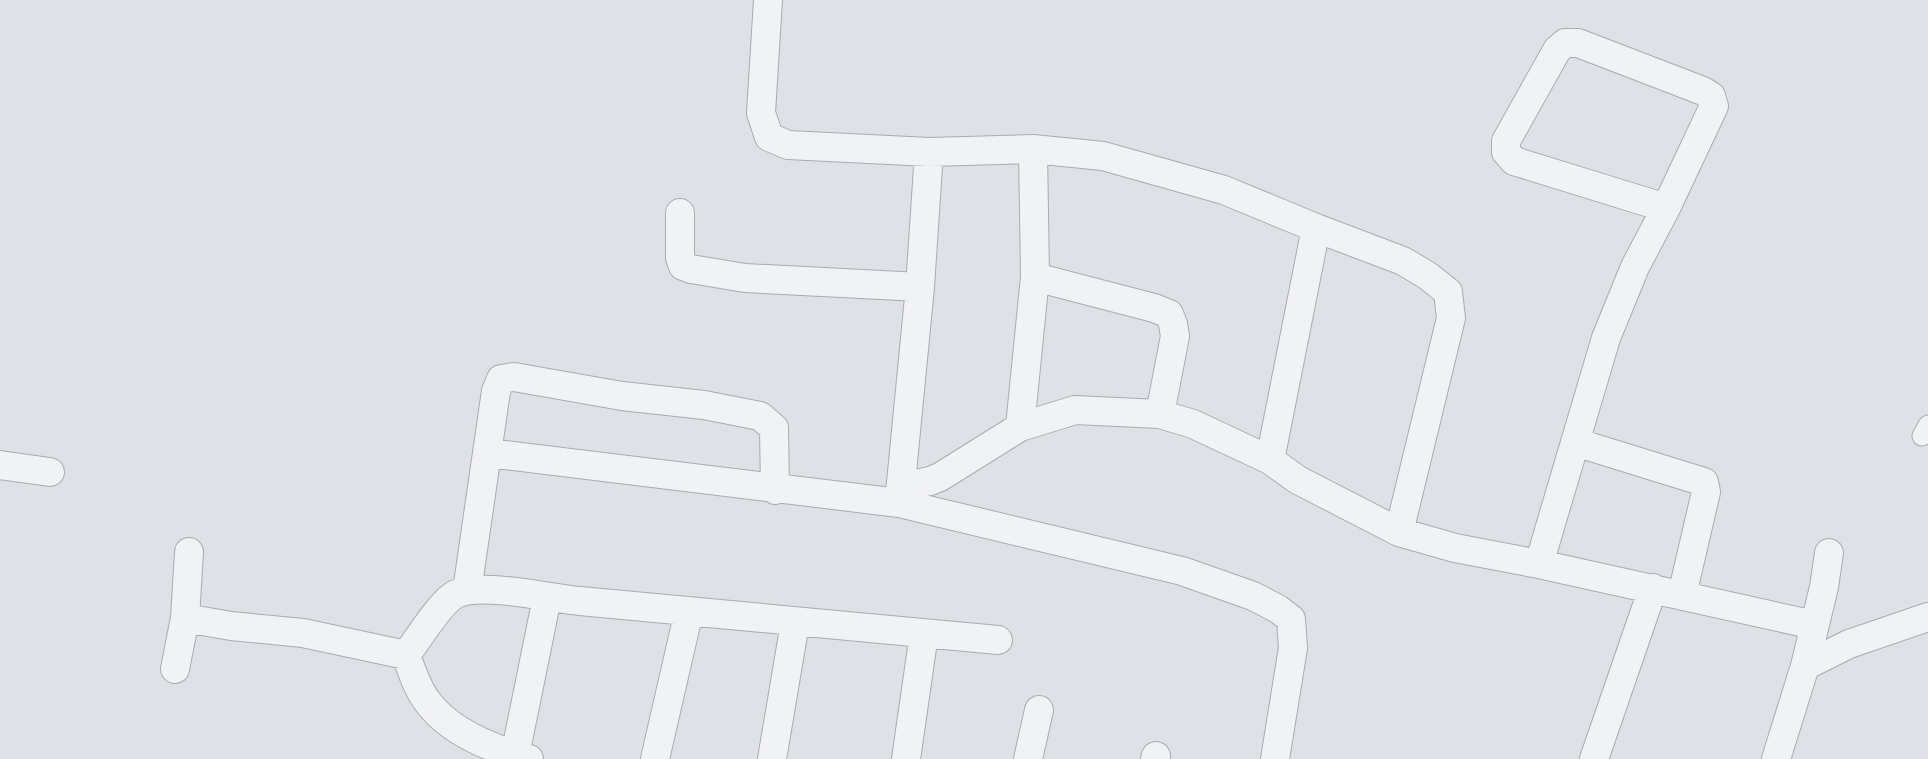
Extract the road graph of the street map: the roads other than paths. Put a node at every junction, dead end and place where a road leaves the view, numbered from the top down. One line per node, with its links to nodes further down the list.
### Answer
1 (768, 0): 3 (street)
2 (1033, 149): 3 (street); 6 (street); 7 (street)
3 (929, 152): 8 (street)
4 (1666, 208): 4 (street); 11 (street)
5 (680, 213): 8 (street)
6 (1316, 228): 13 (street); 18 (street)
7 (1035, 277): 9 (street); 10 (street)
8 (920, 287): 17 (street)
9 (1160, 414): 10 (street); 13 (street)
10 (1020, 427): 17 (street)
11 (1575, 442): 21 (street); 24 (street)
12 (488, 453): 16 (street); 16 (street); 23 (street)
13 (1270, 460): 18 (street)
14 (0, 465): 15 (street)
15 (50, 472)
16 (775, 490): 17 (street)
17 (900, 495): 42 (street)
18 (1399, 532): 21 (street)
19 (189, 552): 28 (street)
20 (1829, 553): 30 (street)
21 (1539, 564): 22 (street)
22 (1653, 588): 24 (street); 43 (street)
23 (467, 591): 25 (street); 33 (street)
24 (1682, 595): 30 (street)
25 (548, 598): 26 (street); 37 (street)
26 (689, 611): 29 (street); 38 (street)
27 (1928, 617): 34 (street)
28 (185, 618): 33 (street); 35 (street)
29 (795, 623): 31 (street); 39 (street)
30 (1814, 625): 34 (street)
31 (924, 634): 32 (street); 40 (street)
32 (998, 640)
33 (406, 655): 37 (street)
34 (1805, 666): 44 (street)
35 (175, 669)
36 (1038, 710): 41 (street)
37 (522, 757)
38 (655, 759)
39 (772, 759)
40 (906, 759)
41 (1028, 759)
42 (1275, 759)
43 (1594, 759)
44 (1776, 759)

